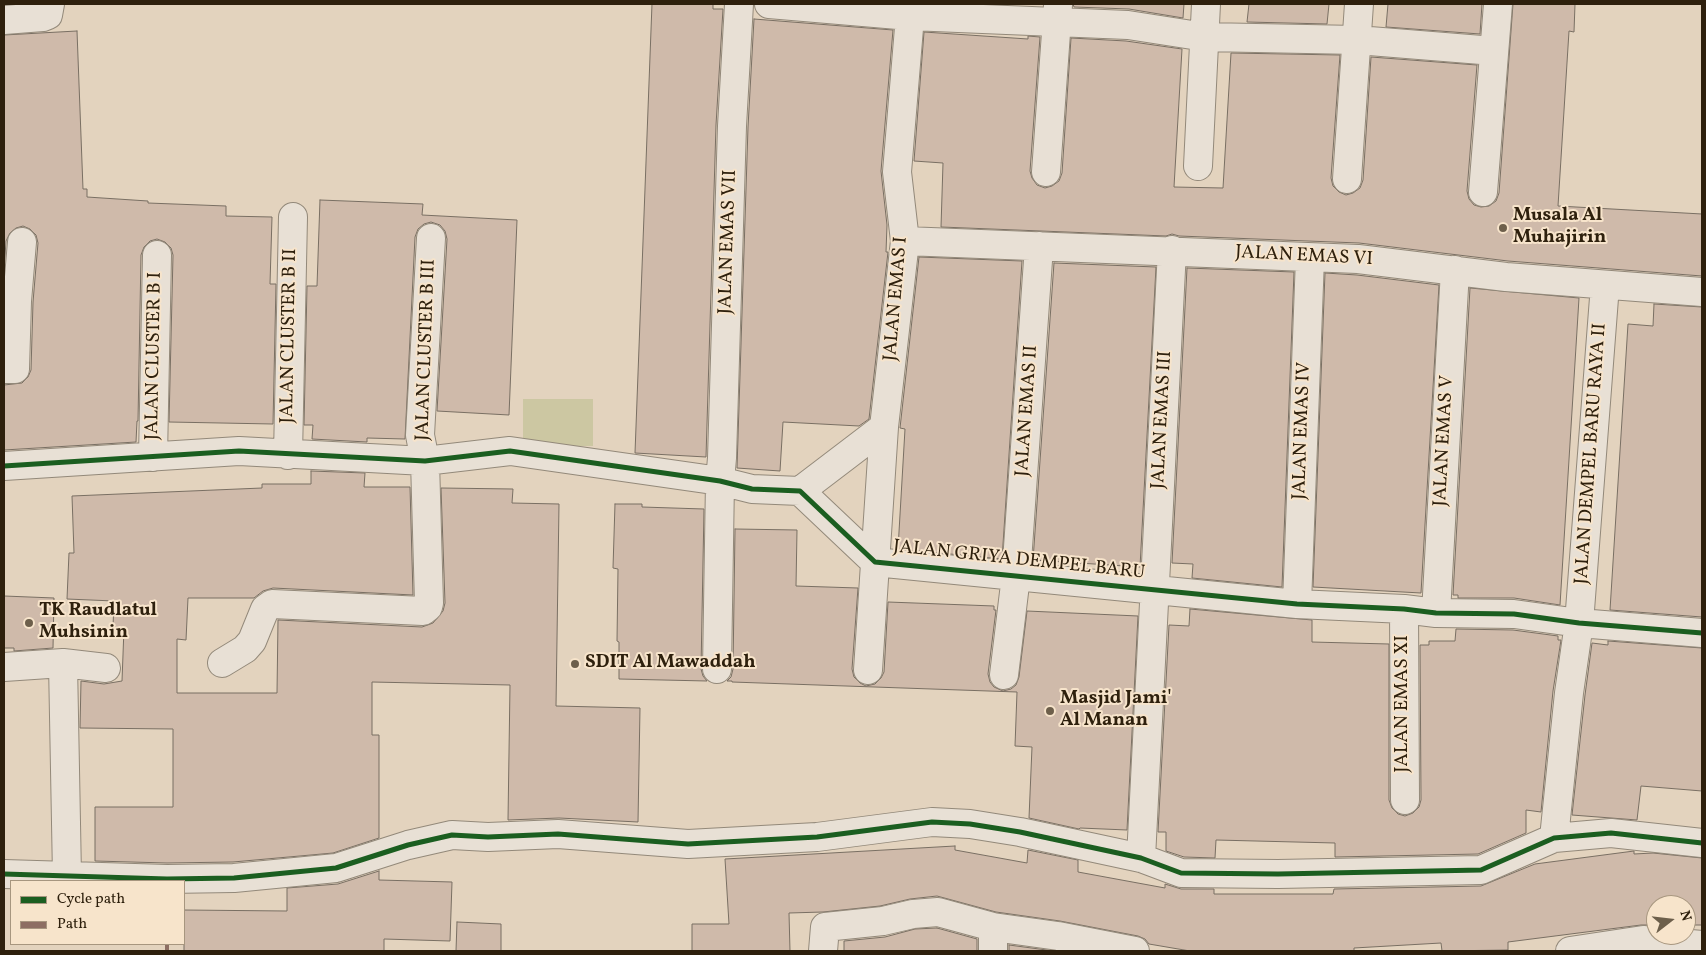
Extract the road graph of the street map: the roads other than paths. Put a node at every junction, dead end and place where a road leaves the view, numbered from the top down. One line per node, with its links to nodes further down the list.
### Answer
1 (50, 4): 9 (street)
2 (739, 4): 34 (street, JALAN EMAS VII)
3 (769, 4): 7 (street)
4 (1206, 4): 10 (street)
5 (1359, 4): 11 (street)
6 (1498, 4): 12 (street)
7 (910, 10): 8 (street); 19 (street, JALAN EMAS I)
8 (1057, 13): 10 (street); 14 (street)
9 (4, 20)
10 (1205, 37): 11 (street); 13 (street)
11 (1357, 40): 12 (street); 15 (street)
12 (1494, 51): 16 (street)
13 (1198, 166)
14 (1046, 172)
15 (1347, 178)
16 (1483, 192)
17 (293, 217): 30 (street, JALAN CLUSTER B II)
18 (431, 238): 32 (street, JALAN CLUSTER B III)
19 (905, 241): 21 (street, JALAN EMAS VI); 29 (street, JALAN EMAS I)
20 (22, 242): 28 (street)
21 (1040, 246): 22 (street, JALAN EMAS VI); 37 (street, JALAN EMAS II)
22 (1172, 250): 24 (street, JALAN EMAS VI); 38 (street, JALAN EMAS III)
23 (157, 255): 31 (street, JALAN CLUSTER B I)
24 (1310, 258): 25 (street, JALAN EMAS VI); 39 (street, JALAN EMAS IV)
25 (1455, 270): 26 (street, JALAN EMAS VI); 41 (street, JALAN EMAS V)
26 (1605, 284): 27 (street, JALAN EMAS VI); 42 (street, JALAN DEMPEL BARU RAYA II)
27 (1702, 292)
28 (4, 369)
29 (884, 427): 35 (street); 36 (street, JALAN EMAS I)
30 (288, 455): 31 (street); 32 (street)
31 (153, 458): 33 (street)
32 (425, 461): 34 (street); 44 (street, JALAN CLUSTER B III)
33 (4, 466)
34 (720, 481): 35 (street); 48 (street, JALAN EMAS VII)
35 (800, 492): 36 (street, JALAN GRIYA DEMPEL BARU)
36 (874, 562): 37 (street, JALAN GRIYA DEMPEL BARU); 49 (street, JALAN EMAS I)
37 (1016, 576): 38 (street, JALAN GRIYA DEMPEL BARU); 50 (street, JALAN EMAS II)
38 (1154, 590): 39 (street, JALAN GRIYA DEMPEL BARU); 54 (street, JALAN EMAS III)
39 (1297, 604): 40 (street, JALAN GRIYA DEMPEL BARU)
40 (1404, 609): 41 (street, JALAN GRIYA DEMPEL BARU); 51 (street, JALAN EMAS XI)
41 (1436, 613): 42 (street, JALAN GRIYA DEMPEL BARU)
42 (1579, 623): 43 (street, JALAN GRIYA DEMPEL BARU); 52 (street, JALAN DEMPEL BARU RAYA II)
43 (1702, 633)
44 (222, 662)
45 (63, 663): 46 (street); 47 (street); 56 (street)
46 (4, 667)
47 (106, 668)
48 (717, 669)
49 (868, 670)
50 (1004, 675)
51 (1405, 800)
52 (1554, 838): 53 (street); 54 (street)
53 (1702, 844)
54 (1142, 858): 56 (street)
55 (4, 874): 56 (street)
56 (67, 876)
57 (993, 939): 60 (street); 61 (street)
58 (1702, 945): 59 (street)
59 (1643, 946): 62 (street)
60 (823, 951)
61 (1129, 951)
62 (1570, 951)

